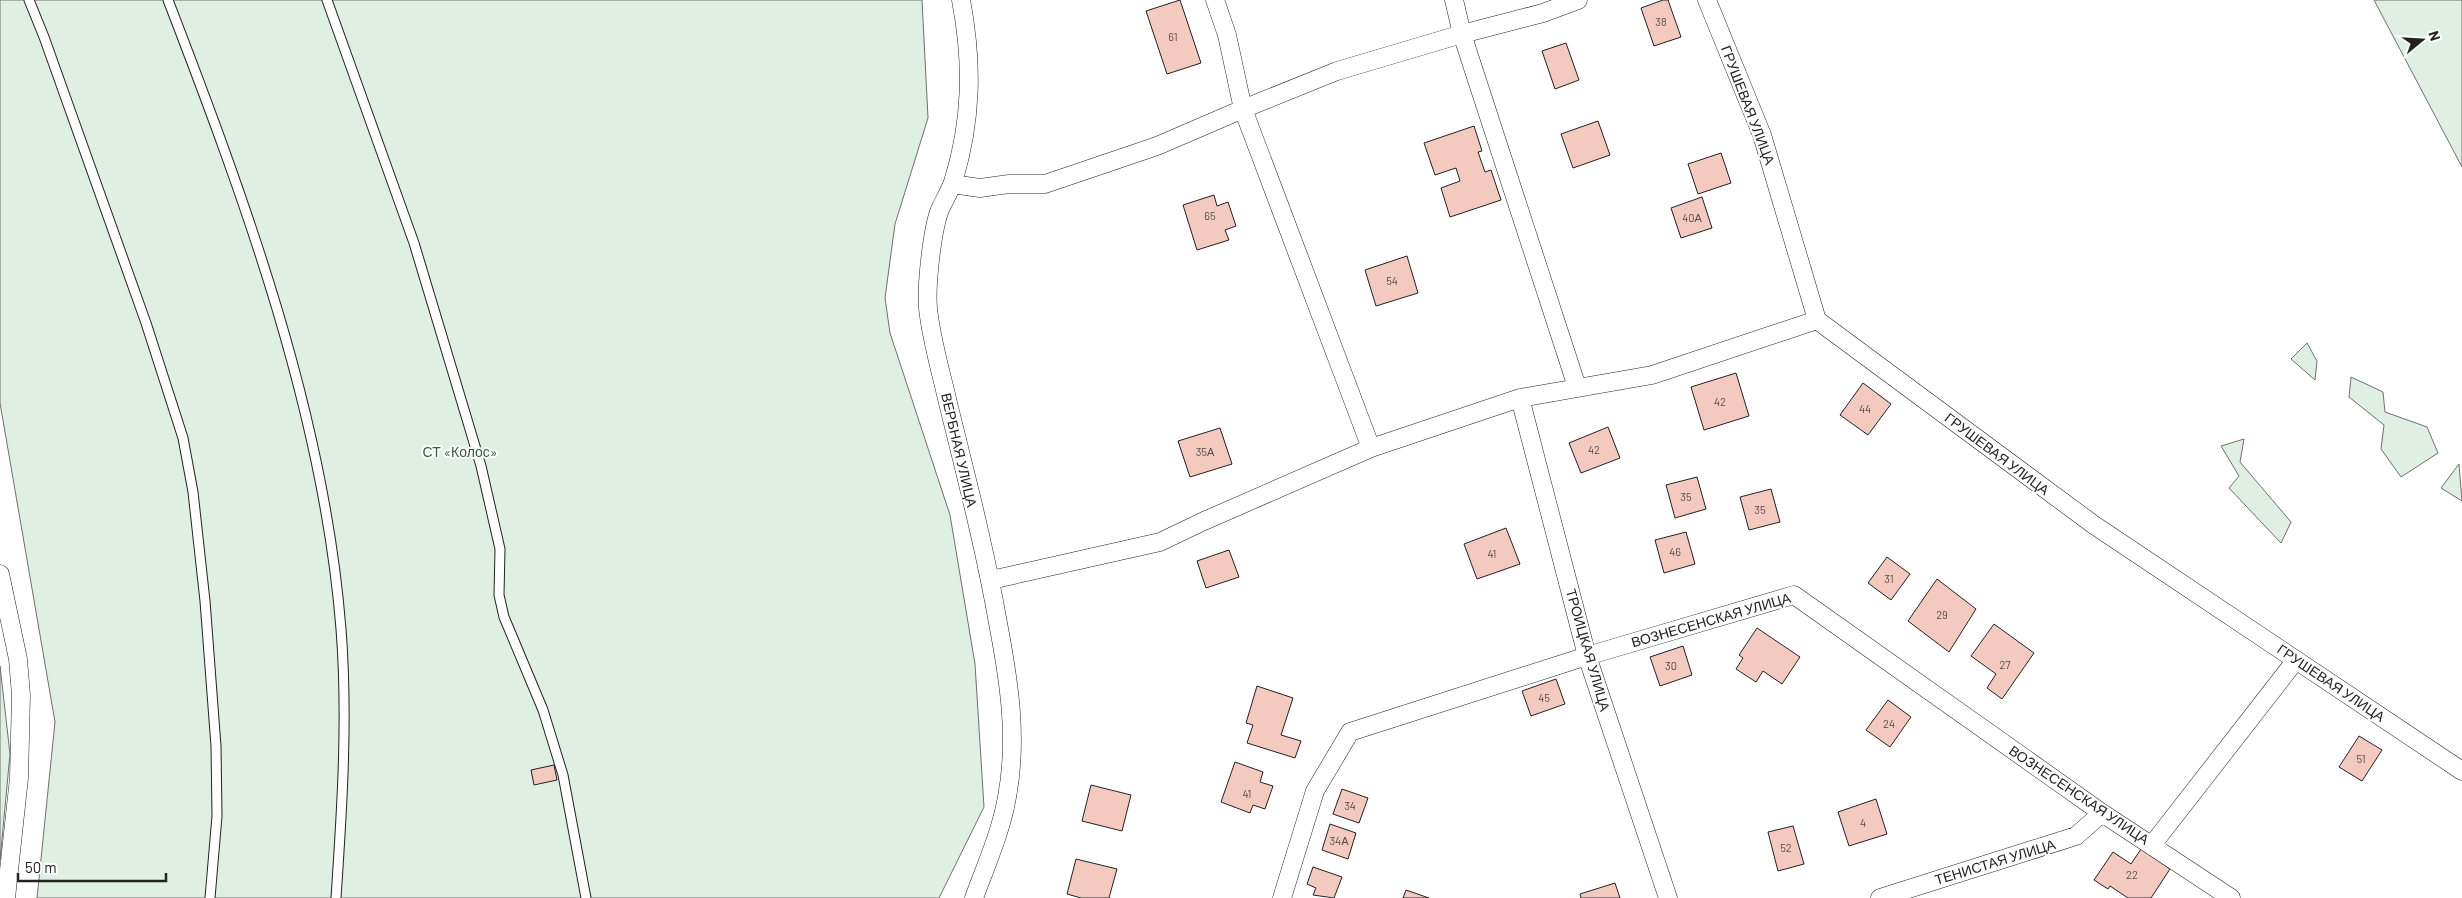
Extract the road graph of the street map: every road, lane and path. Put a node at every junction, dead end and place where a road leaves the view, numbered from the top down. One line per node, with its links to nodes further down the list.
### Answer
1 (29, 0): 24 (lane)
2 (168, 0): 25 (lane)
3 (327, 0): 26 (lane)
4 (961, 0): 11 (street, ВЕРБНАЯ УЛИЦА)
5 (1215, 0): 10 (street)
6 (1454, 0): 9 (street)
7 (1578, 0): 9 (street)
8 (1707, 0): 12 (street, ГРУШЕВАЯ УЛИЦА)
9 (1462, 34): 10 (street); 13 (street)
10 (1243, 108): 11 (street); 15 (street)
11 (952, 184): 17 (street, ВЕРБНАЯ УЛИЦА)
12 (1818, 320): 13 (street); 19 (street, ГРУШЕВАЯ УЛИЦА)
13 (1576, 387): 14 (street)
14 (1520, 398): 15 (street); 18 (street, ТРОИЦКАЯ УЛИЦА)
15 (1371, 448): 17 (street)
16 (0, 574): 23 (street)
17 (990, 580): 27 (street, ВЕРБНАЯ УЛИЦА)
18 (1587, 656): 21 (street, ВОЗНЕСЕНСКАЯ УЛИЦА); 28 (street, ВОЗНЕСЕНСКАЯ УЛИЦА); 29 (street, ТРОИЦКАЯ УЛИЦА)
19 (2296, 660): 20 (street, ГРУШЕВАЯ УЛИЦА); 22 (street)
20 (2462, 771)
21 (2102, 813): 22 (street, ВОЗНЕСЕНСКАЯ УЛИЦА); 30 (street, ТЕНИСТАЯ УЛИЦА)
22 (2152, 845): 31 (street, ВОЗНЕСЕНСКАЯ УЛИЦА)
23 (6, 898)
24 (210, 898)
25 (336, 898)
26 (586, 898)
27 (974, 898)
28 (1282, 898)
29 (1668, 898)
30 (1880, 898)
31 (2230, 898)

